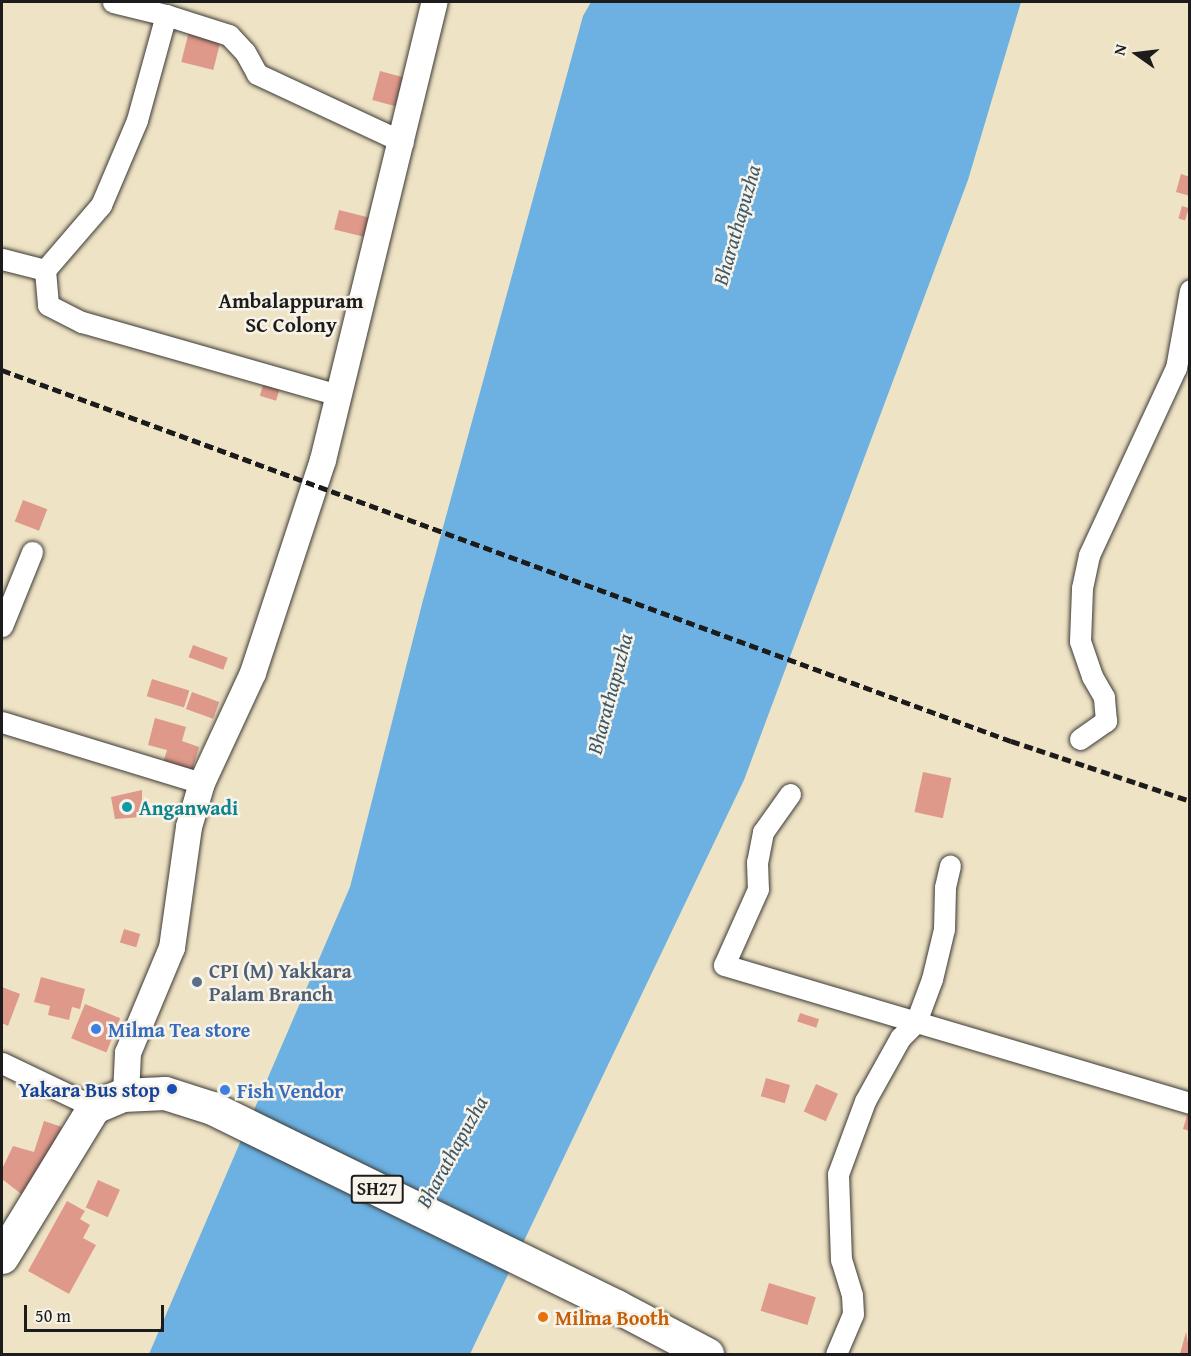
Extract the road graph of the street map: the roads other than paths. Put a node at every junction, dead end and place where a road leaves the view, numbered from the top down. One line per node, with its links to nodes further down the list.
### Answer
1 (113, 2): 3 (street)
2 (435, 2): 4 (street)
3 (166, 15): 4 (street); 6 (street)
4 (404, 142): 8 (street)
5 (2, 259): 6 (street)
6 (45, 270): 8 (street)
7 (1190, 290): 12 (street)
8 (339, 395): 13 (street)
9 (32, 552): 10 (street)
10 (2, 621)
11 (2, 722): 13 (street)
12 (1080, 740)
13 (202, 783): 18 (street)
14 (790, 794): 16 (street)
15 (950, 866): 16 (street)
16 (916, 1022): 19 (street); 23 (street)
17 (2, 1063): 20 (street)
18 (126, 1095): 20 (main road, SH27); 22 (main road, SH27)
19 (1190, 1103)
20 (94, 1107): 21 (main road)
21 (2, 1257)
22 (707, 1354)
23 (836, 1354)

